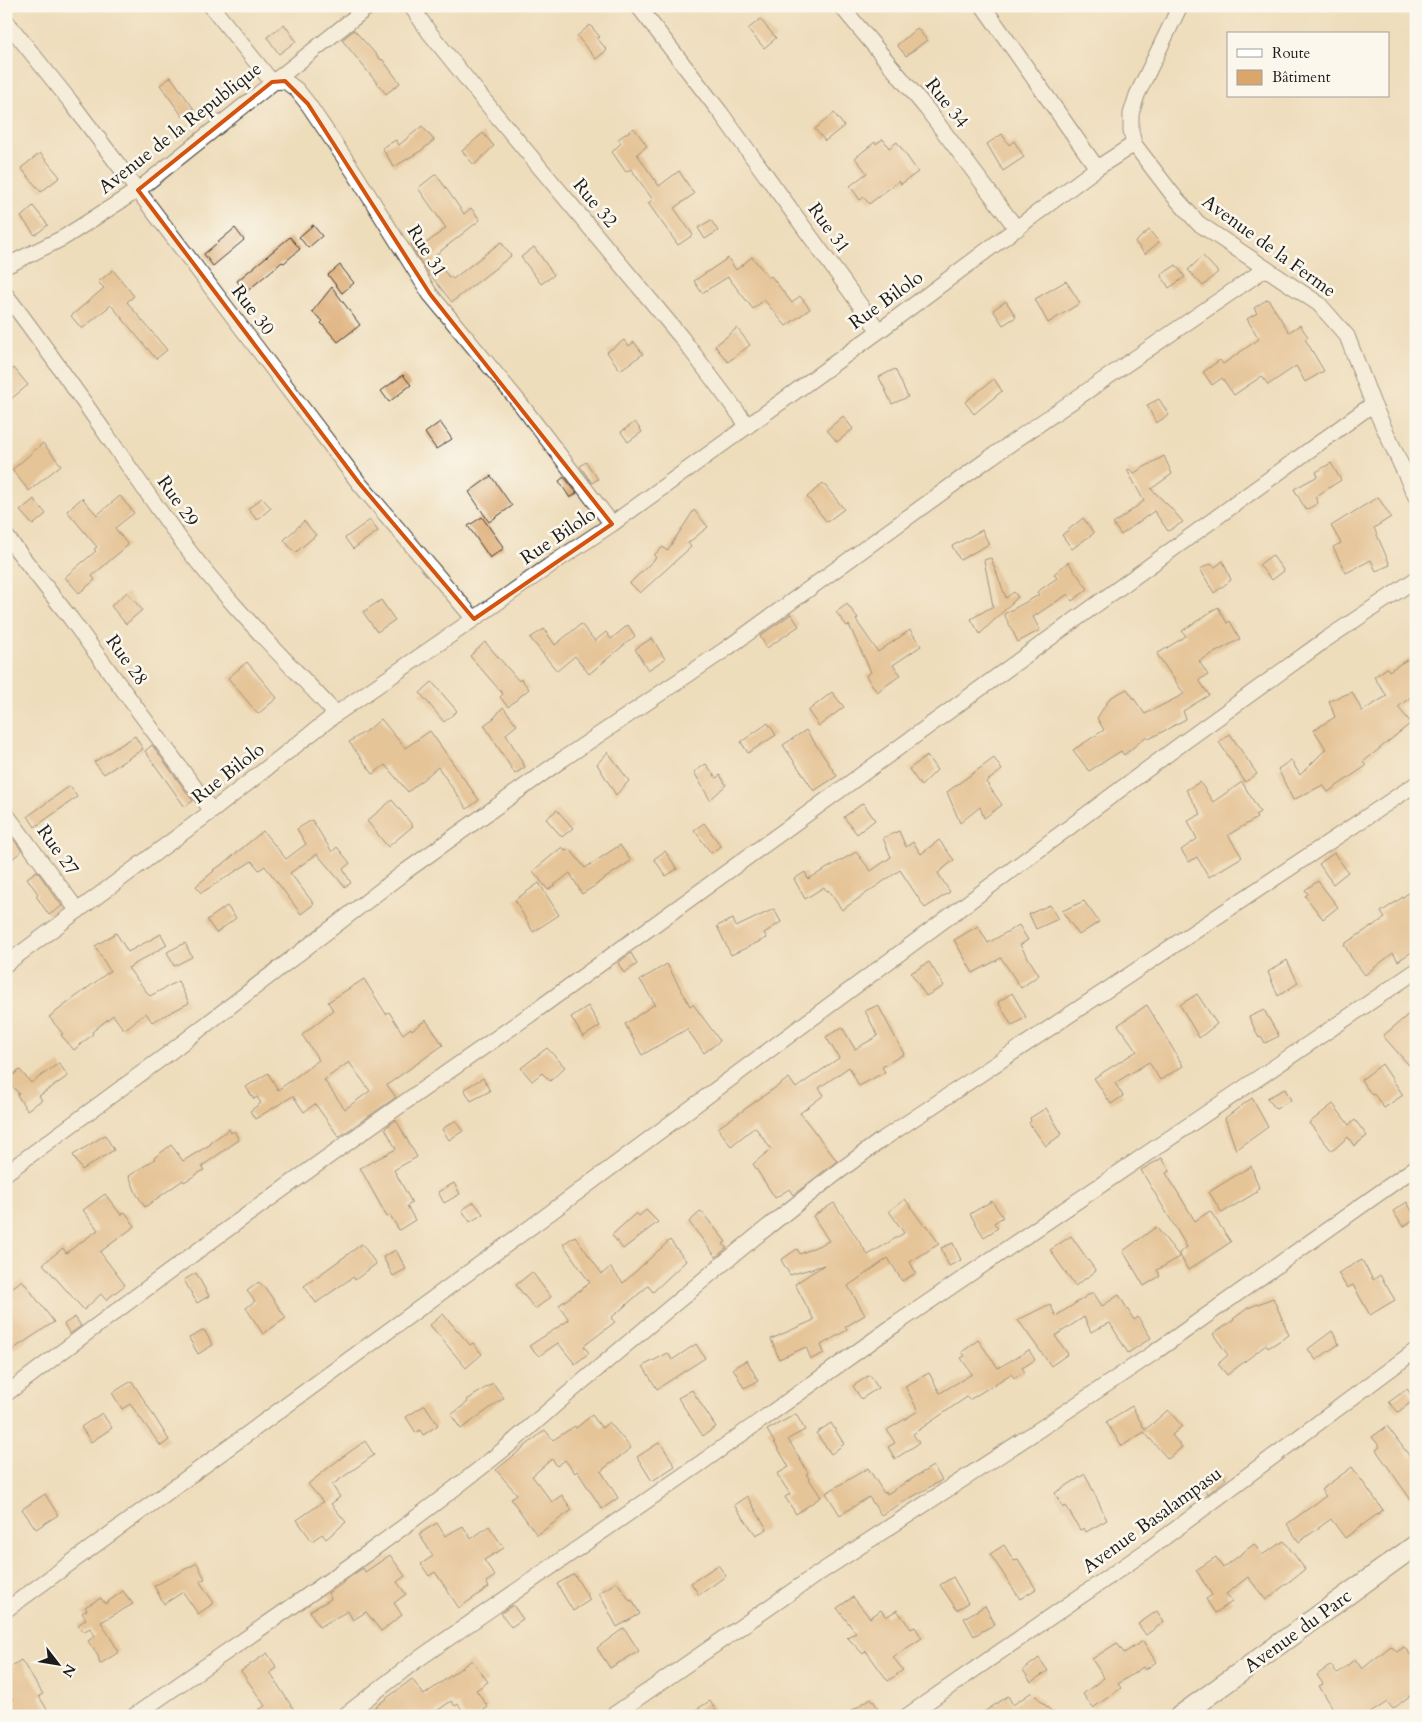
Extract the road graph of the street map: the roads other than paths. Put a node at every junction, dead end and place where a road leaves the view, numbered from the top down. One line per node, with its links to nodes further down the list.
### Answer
1 (211, 6): 9 (street)
2 (369, 6): 9 (street, Avenue de la Republique)
3 (411, 6): 19 (street, Rue 32)
4 (638, 6): 17 (street, Rue 31)
5 (841, 6): 13 (street, Rue 34)
6 (983, 6): 11 (street)
7 (1180, 6): 10 (street, Avenue de la Ferme)
8 (6, 21): 12 (street, Rue 30)
9 (272, 82): 12 (street, Avenue de la Republique); 21 (street, Rue 31)
10 (1134, 144): 11 (street, Rue Bilolo); 15 (street, Avenue de la Ferme)
11 (1098, 168): 13 (street, Rue Bilolo)
12 (138, 190): 14 (street, Avenue de la Republique); 24 (street, Rue 30)
13 (1017, 229): 17 (street, Rue Bilolo)
14 (6, 266)
15 (1265, 269): 18 (street, Avenue de la Ferme); 33 (street)
16 (6, 295): 25 (street, Rue 29)
17 (879, 331): 19 (street, Rue Bilolo)
18 (1373, 404): 20 (street, Avenue de la Ferme); 35 (street)
19 (748, 426): 21 (street, Rue Bilolo)
20 (1416, 497)
21 (612, 524): 24 (street, Rue Bilolo)
22 (6, 536): 27 (street, Rue 28)
23 (1416, 579): 37 (street)
24 (474, 620): 25 (street, Rue Bilolo)
25 (336, 714): 27 (street, Rue Bilolo)
26 (1416, 784): 38 (street)
27 (212, 811): 29 (street, Rue Bilolo)
28 (6, 814): 29 (street, Rue 27)
29 (78, 911): 30 (street, Rue Bilolo)
30 (6, 964)
31 (1416, 971): 39 (street)
32 (1416, 1167): 40 (street)
33 (6, 1174)
34 (1416, 1350): 41 (street, Avenue Basalampasu)
35 (6, 1394)
36 (1416, 1545): 42 (street, Avenue du Parc)
37 (6, 1610)
38 (134, 1716)
39 (344, 1716)
40 (612, 1716)
41 (907, 1716)
42 (1180, 1716)

